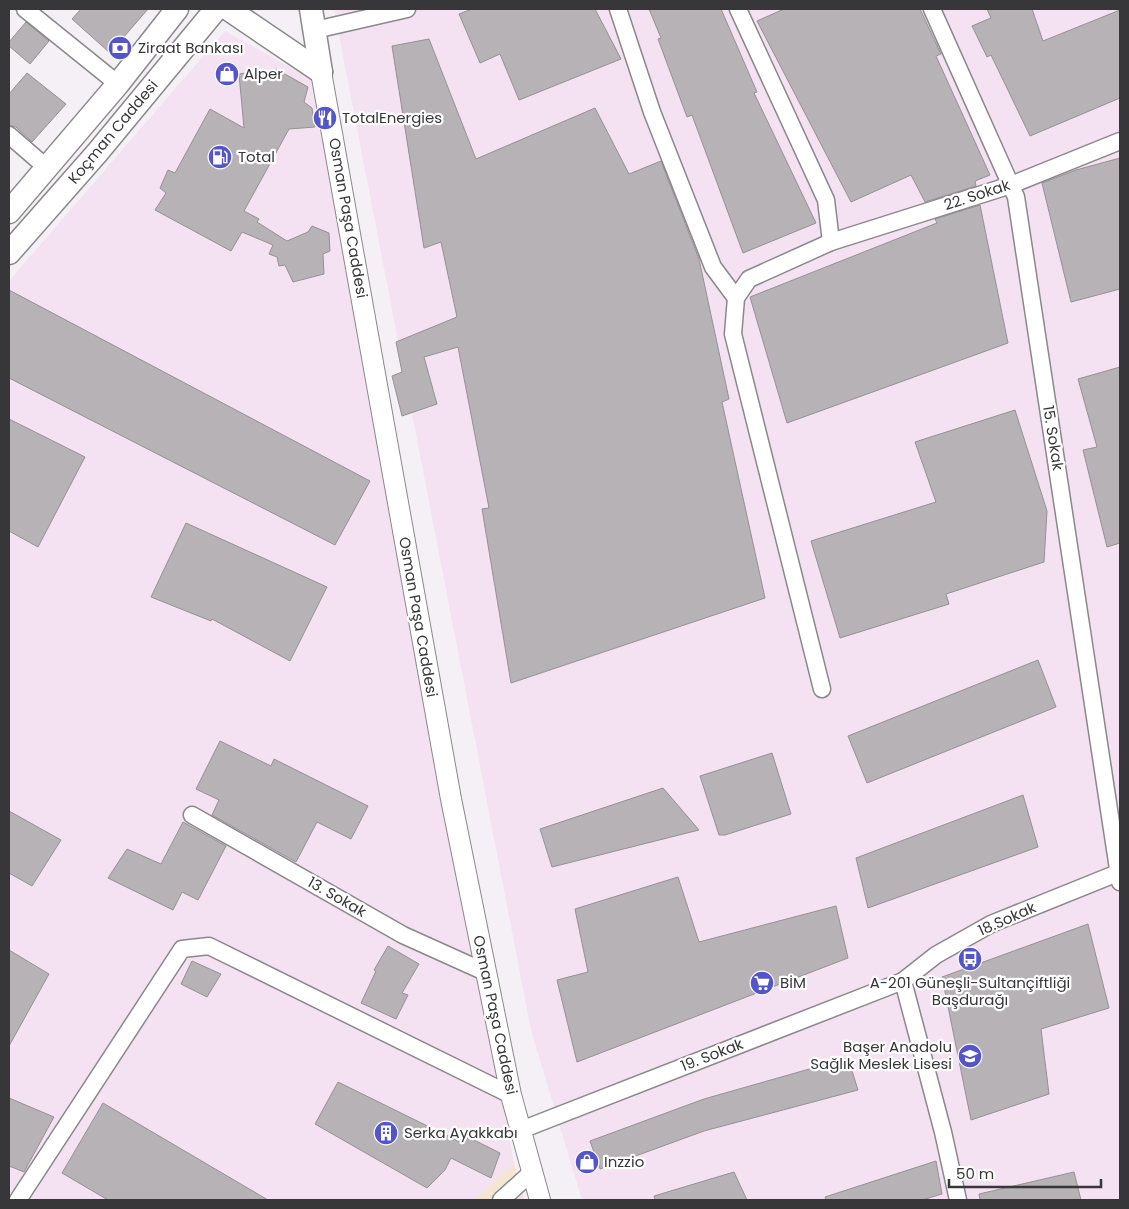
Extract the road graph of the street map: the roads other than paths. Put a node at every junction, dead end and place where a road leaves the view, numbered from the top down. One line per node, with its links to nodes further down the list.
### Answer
1 (25, 9): 11 (street)
2 (177, 9): 11 (main road, Koçman Caddesi)
3 (216, 9): 18 (main road, Koçman Caddesi)
4 (228, 9): 10 (main road)
5 (407, 9): 9 (street)
6 (618, 9): 19 (street)
7 (738, 9): 17 (street)
8 (932, 9): 15 (street, 15. Sokak)
9 (313, 20): 10 (main road, Osman Paşa Caddesi)
10 (321, 72): 23 (street, Osman Paşa Caddesi)
11 (118, 84): 14 (main road, Koçman Caddesi)
12 (9, 135): 14 (street)
13 (1120, 141): 15 (street, 22. Sokak)
14 (47, 168): 16 (main road, Koçman Caddesi)
15 (1011, 185): 17 (street, 22. Sokak); 22 (street, 15. Sokak)
16 (9, 212)
17 (832, 242): 19 (street, 22. Sokak)
18 (9, 253)
19 (736, 298): 20 (street)
20 (822, 689)
21 (192, 815): 23 (street, 13. Sokak)
22 (1120, 876): 24 (street, 18.Sokak)
23 (485, 972): 25 (street, Osman Paşa Caddesi)
24 (903, 981): 26 (street, 19. Sokak); 31 (street)
25 (512, 1095): 26 (street, Osman Paşa Caddesi); 28 (street)
26 (521, 1130): 27 (street, Osman Paşa Caddesi)
27 (532, 1172): 29 (street); 30 (street, Osman Paşa Caddesi)
28 (18, 1200)
29 (501, 1200)
30 (540, 1200)
31 (958, 1200)

